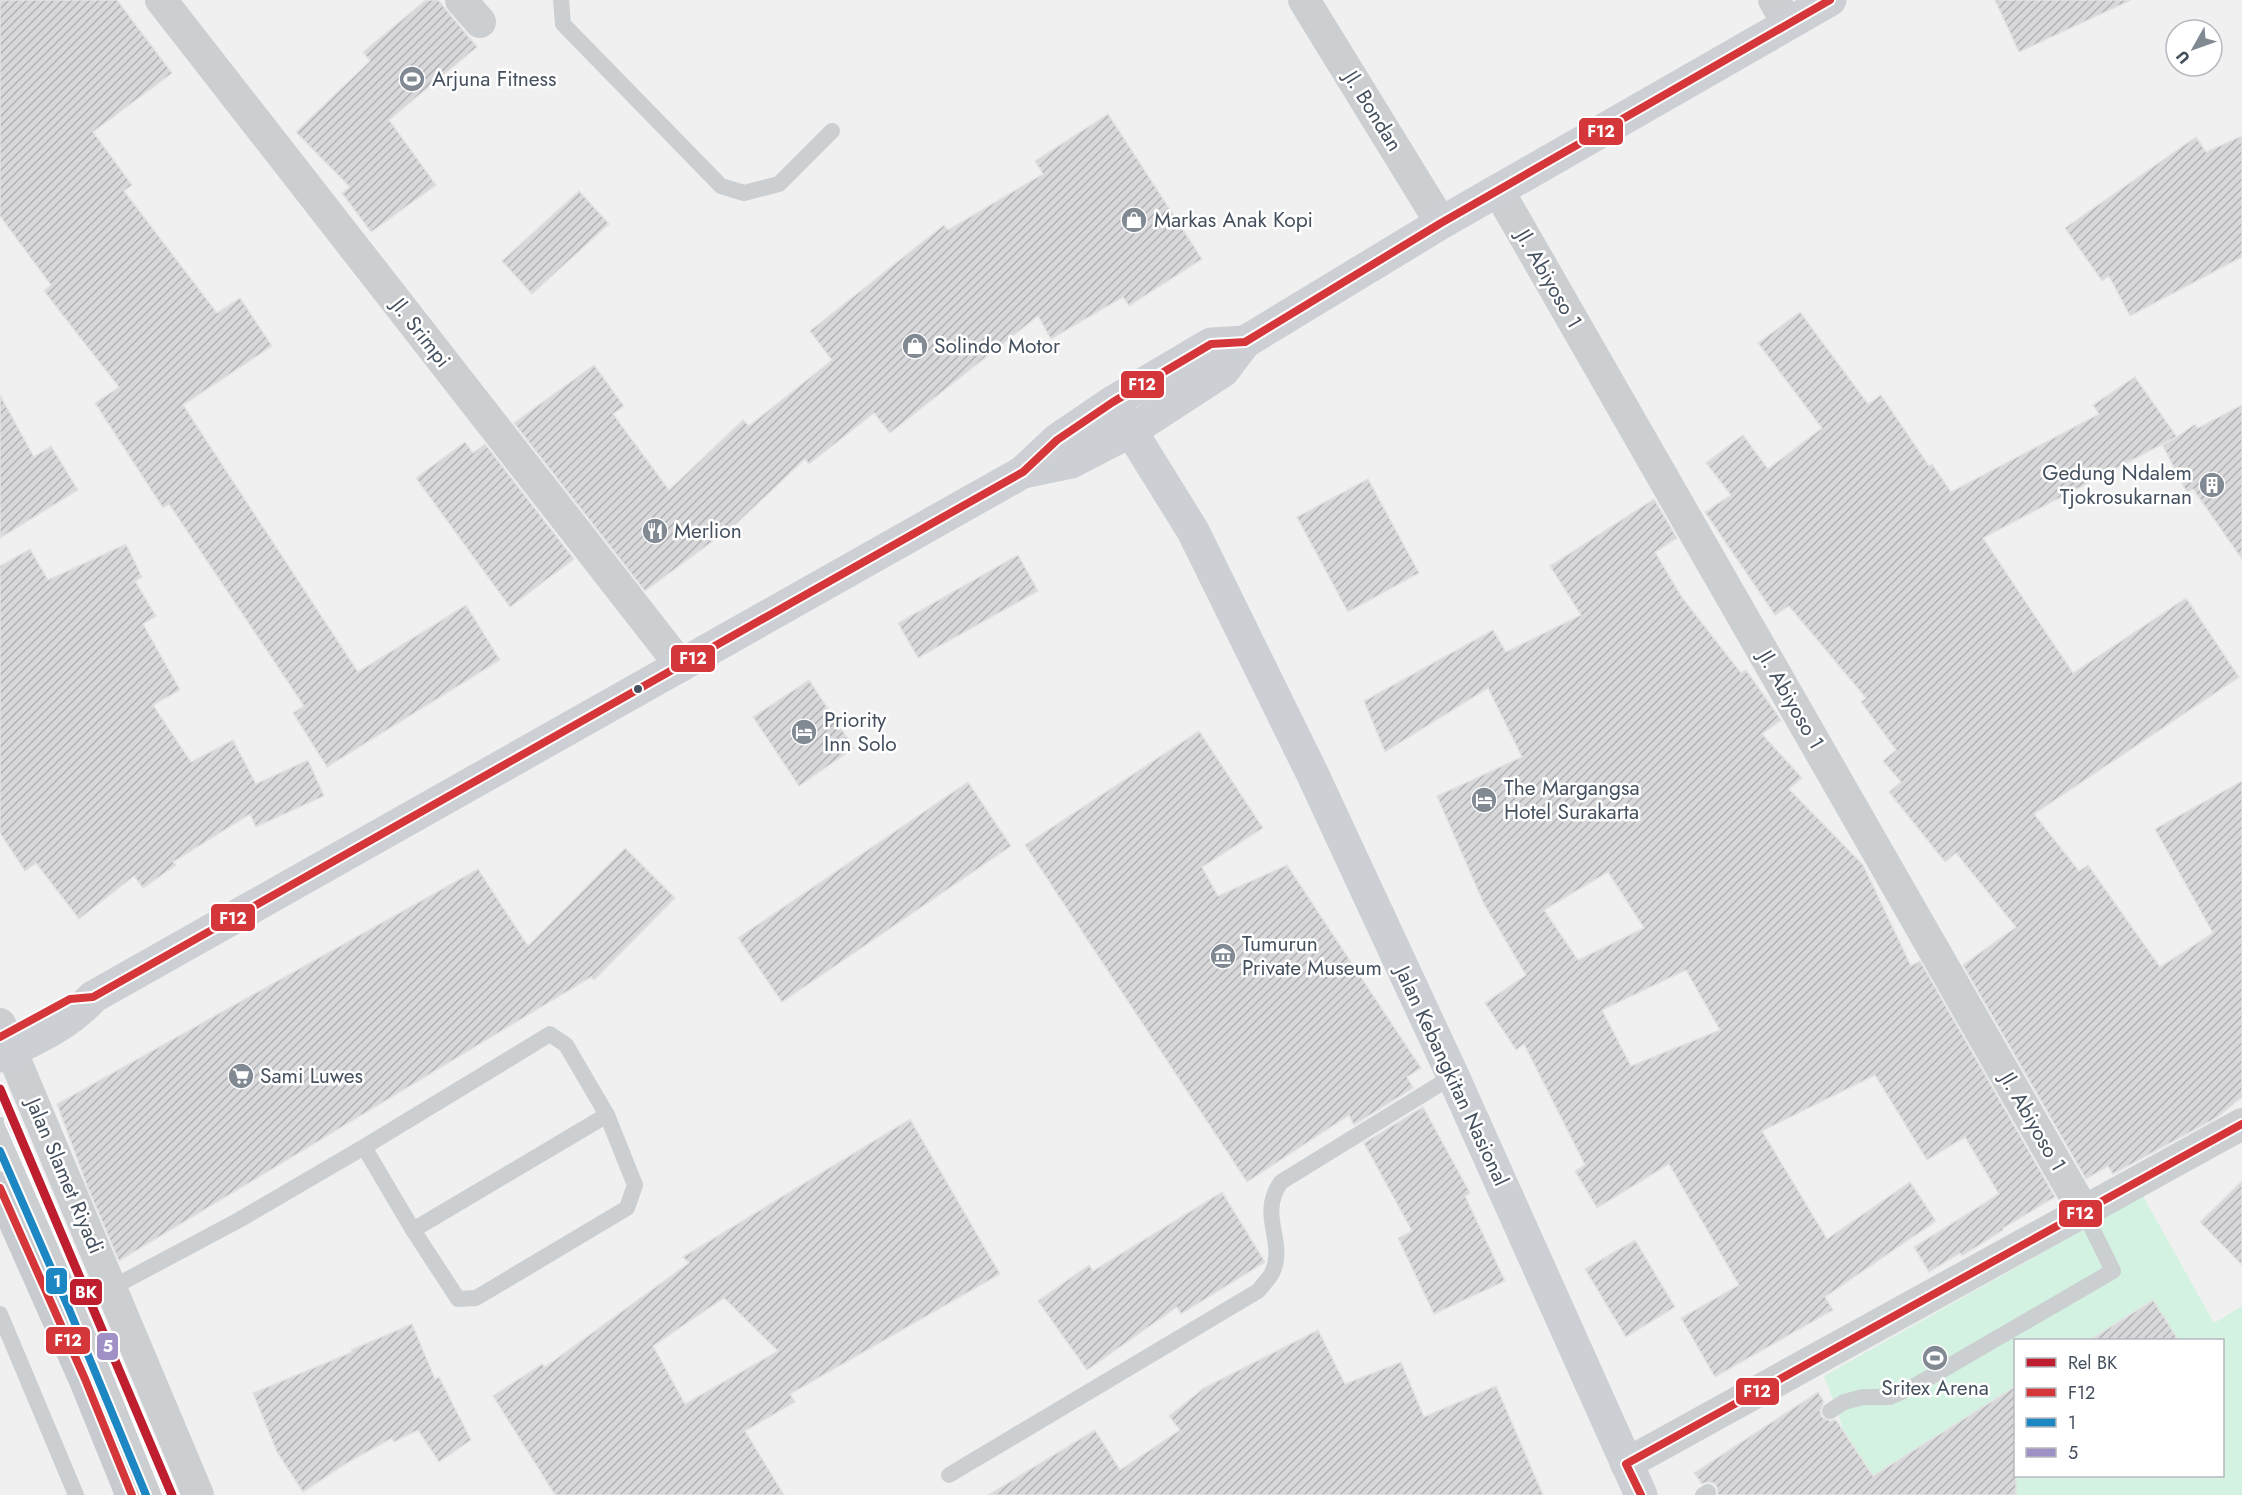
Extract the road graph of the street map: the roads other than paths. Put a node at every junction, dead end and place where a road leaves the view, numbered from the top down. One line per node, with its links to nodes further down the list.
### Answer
1 (161, 0): 13 (street, Jl. Srimpi)
2 (561, 0): 6 (lane)
3 (1304, 0): 8 (street, Jl. Bondan)
4 (1830, 0): 5 (main road)
5 (1781, 11): 7 (main road)
6 (832, 131)
7 (1498, 190): 8 (main road); 21 (street, Jl. Abiyoso 1)
8 (1442, 223): 9 (main road)
9 (1245, 342): 10 (main road); 11 (main road)
10 (1124, 396): 11 (main road, Jalan Kebangkitan Nasional); 12 (main road)
11 (1142, 424): 12 (main road); 15 (main road, Jalan Kebangkitan Nasional)
12 (1023, 472): 13 (main road)
13 (681, 666): 14 (main road)
14 (3, 1040): 23 (street, Jalan Slamet Riyadi)
15 (1453, 1076): 27 (main road, Jalan Kebangkitan Nasional); 28 (lane)
16 (607, 1115): 19 (lane); 22 (lane); 22 (lane)
17 (2242, 1124): 21 (street)
18 (0, 1125): 24 (lane)
19 (364, 1147): 22 (lane); 23 (lane)
20 (0, 1188): 24 (main road)
21 (2083, 1210): 26 (lane); 27 (street)
22 (412, 1230)
23 (112, 1288): 24 (lane); 32 (street, Jalan Slamet Riyadi)
24 (68, 1311): 30 (main road); 31 (lane)
25 (0, 1314): 29 (lane)
26 (1830, 1411)
27 (1626, 1464): 33 (main road, Jalan Kebangkitan Nasional)
28 (949, 1475)
29 (76, 1495)
30 (132, 1495)
31 (157, 1495)
32 (198, 1495)
33 (1641, 1495)

